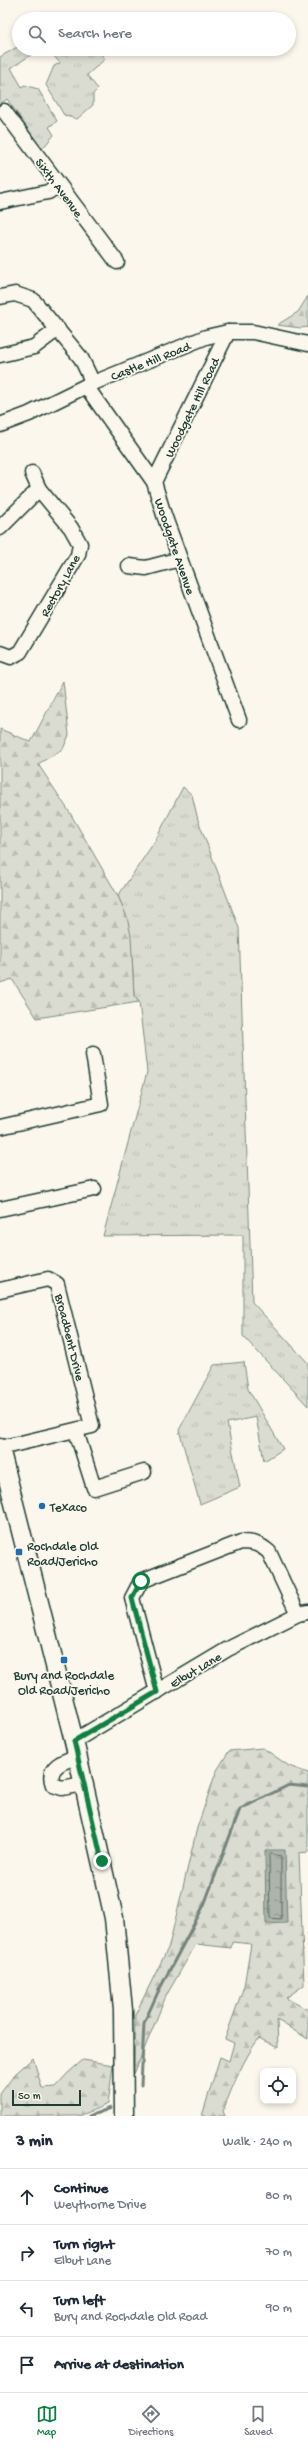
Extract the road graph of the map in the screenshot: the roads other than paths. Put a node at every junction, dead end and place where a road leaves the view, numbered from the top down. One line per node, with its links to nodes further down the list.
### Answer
1 (4, 111): 2 (street, Sixth Avenue)
2 (59, 185): 3 (street); 4 (street, Sixth Avenue)
3 (0, 202)
4 (117, 262)
5 (0, 297): 6 (street, Woodgate Avenue)
6 (58, 329): 9 (street); 10 (street, Woodgate Avenue)
7 (228, 332): 8 (street, Castle Hill Road); 10 (street, Castle Hill Road); 13 (street, Woodgate Hill Road)
8 (308, 344)
9 (0, 354)
10 (90, 384): 11 (street, Castle Hill Road); 13 (street, Woodgate Avenue)
11 (0, 425)
12 (32, 473): 14 (street, Rectory Lane)
13 (154, 482): 16 (street, Woodgate Avenue)
14 (39, 488): 15 (street); 18 (street, Rectory Lane)
15 (0, 528)
16 (180, 559): 17 (street); 19 (street, Woodgate Avenue)
17 (128, 566)
18 (0, 653)
19 (239, 720)
20 (93, 1054): 21 (street)
21 (0, 1127)
22 (94, 1189): 23 (street)
23 (0, 1209)
24 (0, 1290): 25 (street, Broadbent Drive)
25 (76, 1431): 26 (street); 28 (street)
26 (0, 1448): 27 (main road)
27 (2, 1468): 31 (main road)
28 (144, 1472)
29 (303, 1613): 30 (street, Elbut Lane); 30 (street)
30 (157, 1692): 31 (street, Elbut Lane)
31 (75, 1749): 32 (main road); 32 (street, Elbut Lane)
32 (83, 1784): 33 (main road)
33 (124, 2116)

